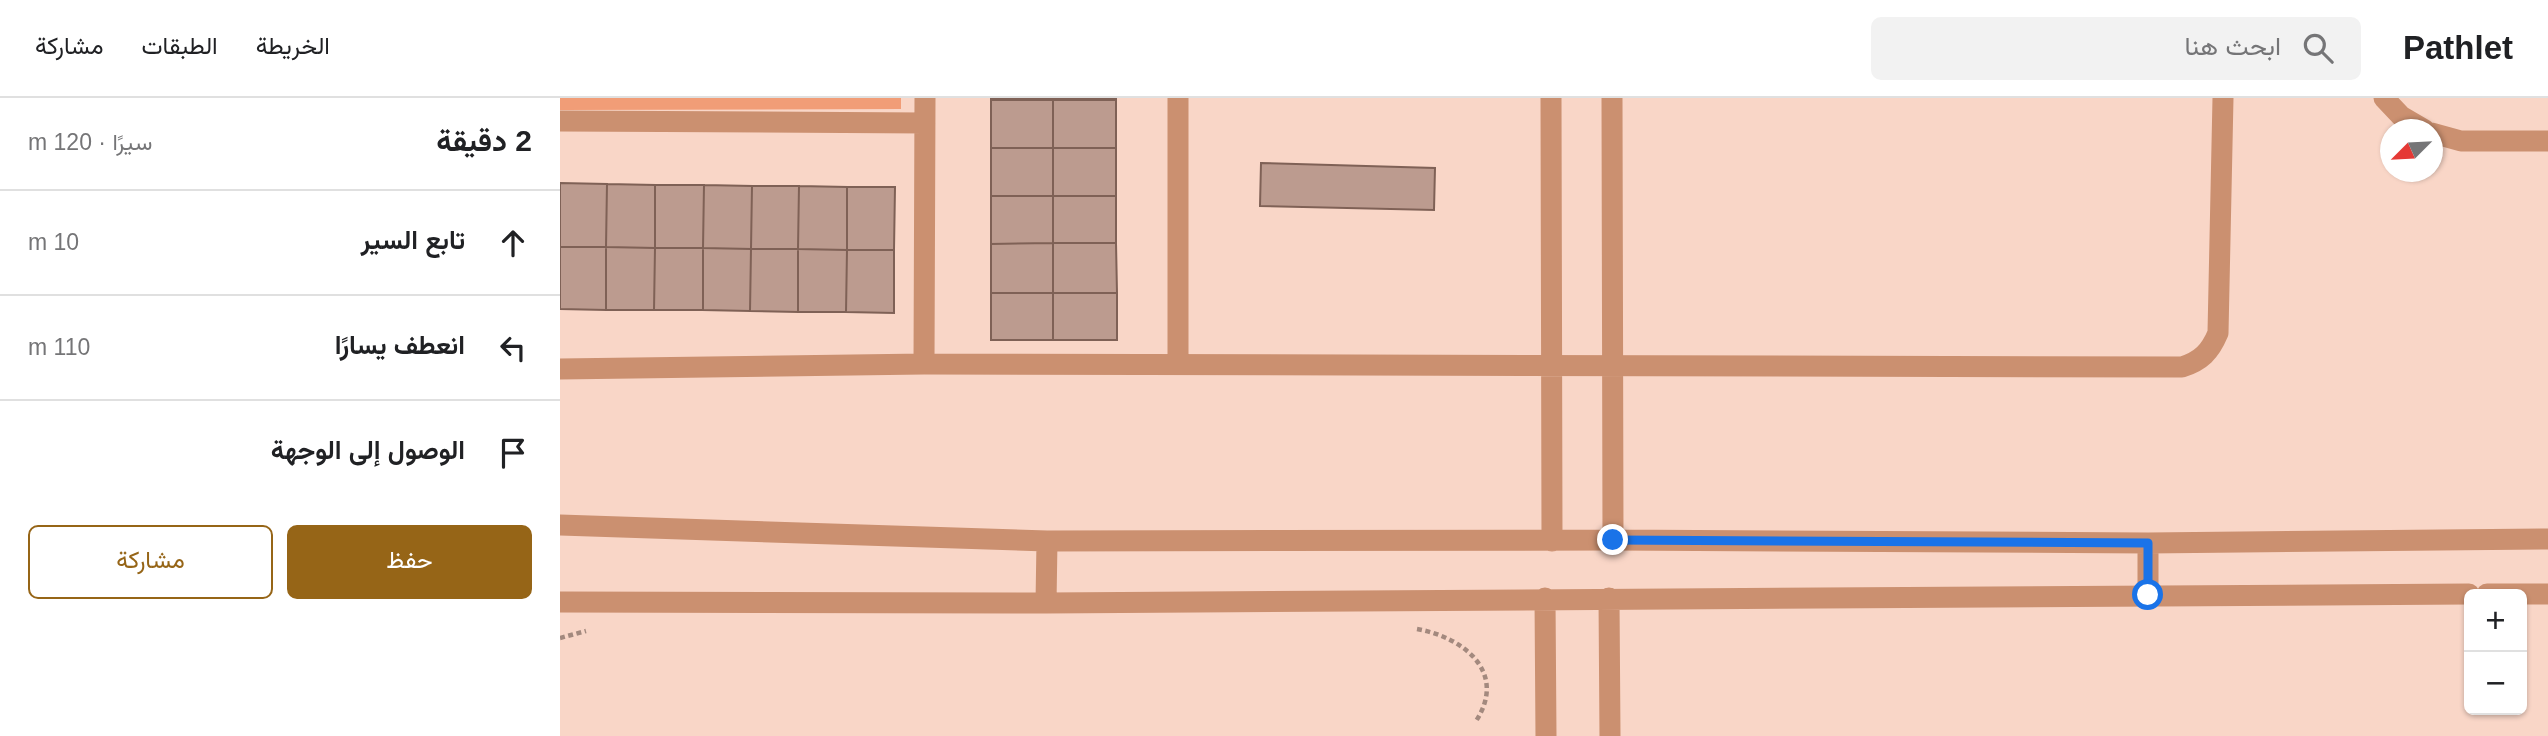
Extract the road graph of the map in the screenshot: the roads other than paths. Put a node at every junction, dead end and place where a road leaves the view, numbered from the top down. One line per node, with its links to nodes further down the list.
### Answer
1 (925, 98): 9 (street)
2 (1178, 98): 13 (street)
3 (1550, 98): 14 (street)
4 (1612, 98): 15 (street)
5 (2223, 98): 15 (street)
6 (2384, 98): 7 (street)
7 (2406, 119)
8 (560, 121): 9 (street)
9 (925, 123): 12 (street)
10 (2443, 136): 11 (street)
11 (2548, 141)
12 (924, 364): 13 (street); 16 (street)
13 (1178, 364): 14 (street)
14 (1552, 365): 15 (street); 21 (street)
15 (1613, 365): 19 (street)
16 (560, 369)
17 (560, 525): 20 (street)
18 (2548, 539): 22 (street)
19 (1613, 540): 21 (street); 22 (street)
20 (1047, 541): 21 (street); 30 (street)
21 (1552, 541)
22 (2148, 543): 26 (street)
23 (2464, 594): 26 (street)
24 (2527, 594): 25 (street)
25 (2548, 594)
26 (2148, 595): 28 (street)
27 (1545, 598): 28 (street); 30 (street); 31 (street)
28 (1609, 598): 32 (street)
29 (560, 602): 30 (street)
30 (1046, 603)
31 (1546, 736)
32 (1610, 736)

